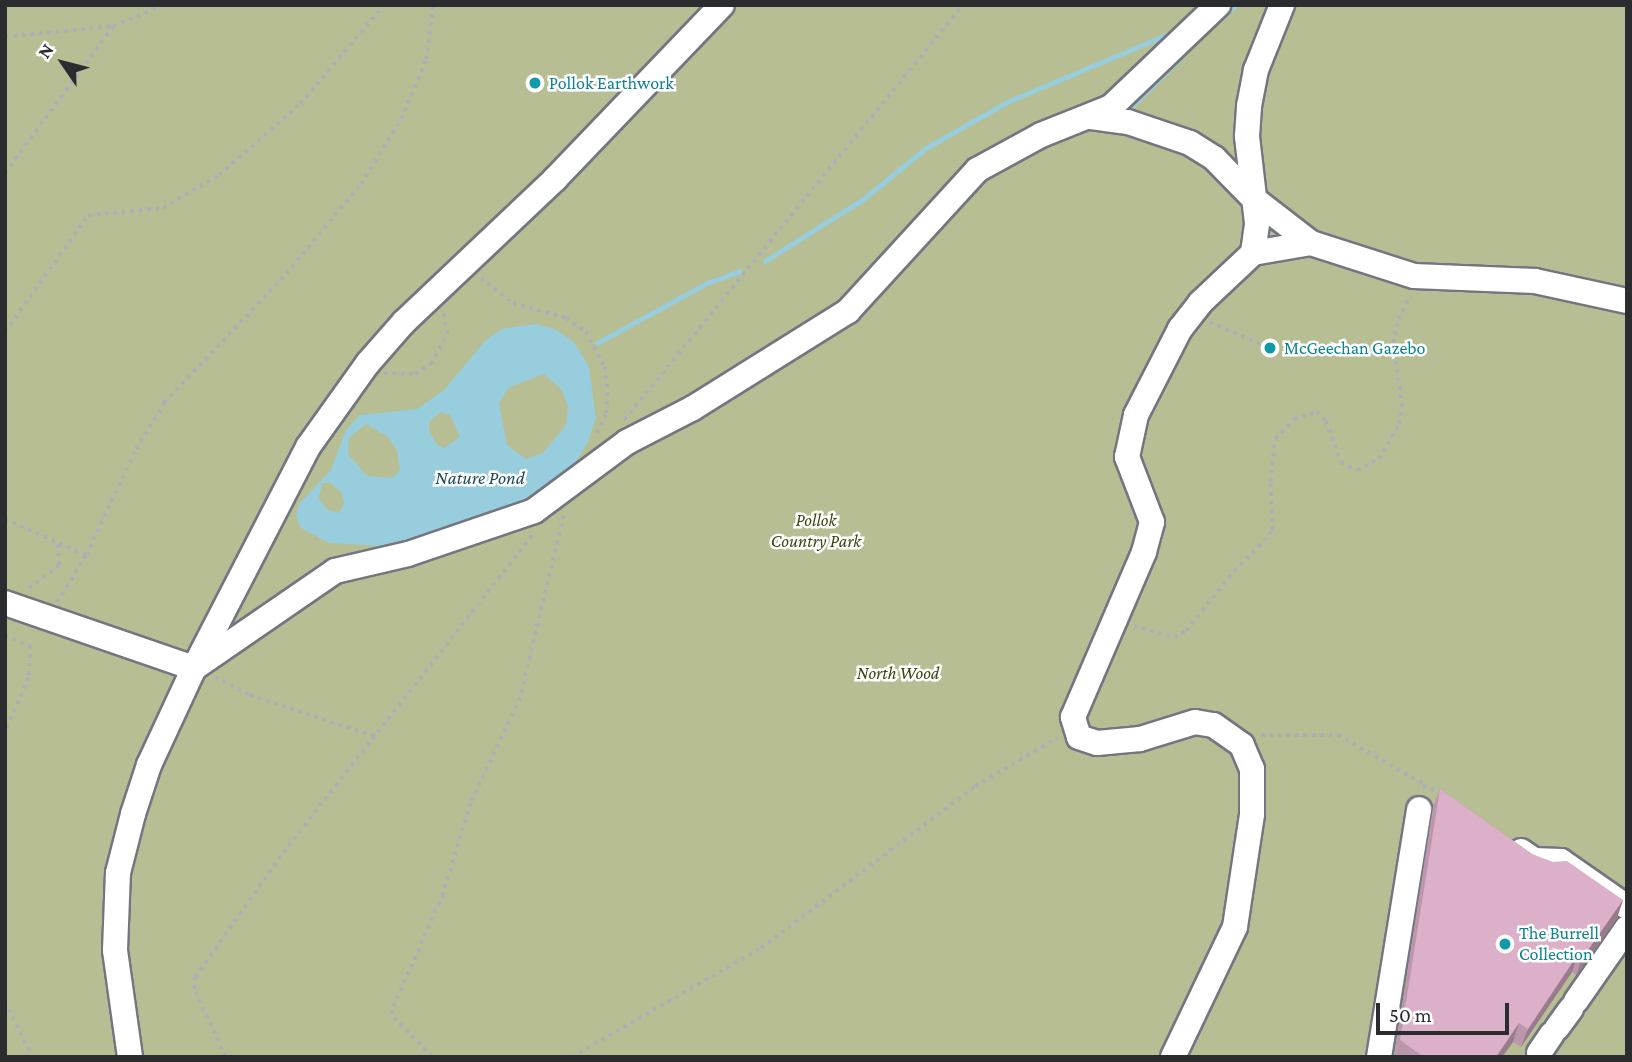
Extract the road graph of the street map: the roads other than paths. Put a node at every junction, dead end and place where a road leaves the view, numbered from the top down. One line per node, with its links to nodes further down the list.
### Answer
1 (722, 5): 10 (street)
2 (1219, 5): 4 (street)
3 (1282, 5): 5 (street)
4 (1091, 117): 5 (street); 10 (street)
5 (1254, 199): 6 (street); 7 (street)
6 (1311, 243): 7 (street); 8 (street)
7 (1253, 253): 17 (street)
8 (1627, 301)
9 (14, 597): 10 (street)
10 (194, 668): 16 (street)
11 (1419, 809): 18 (street)
12 (1501, 837): 13 (street)
13 (1627, 907)
14 (1627, 928): 15 (street)
15 (1559, 1025)
16 (130, 1057)
17 (1174, 1057)
18 (1379, 1057)

